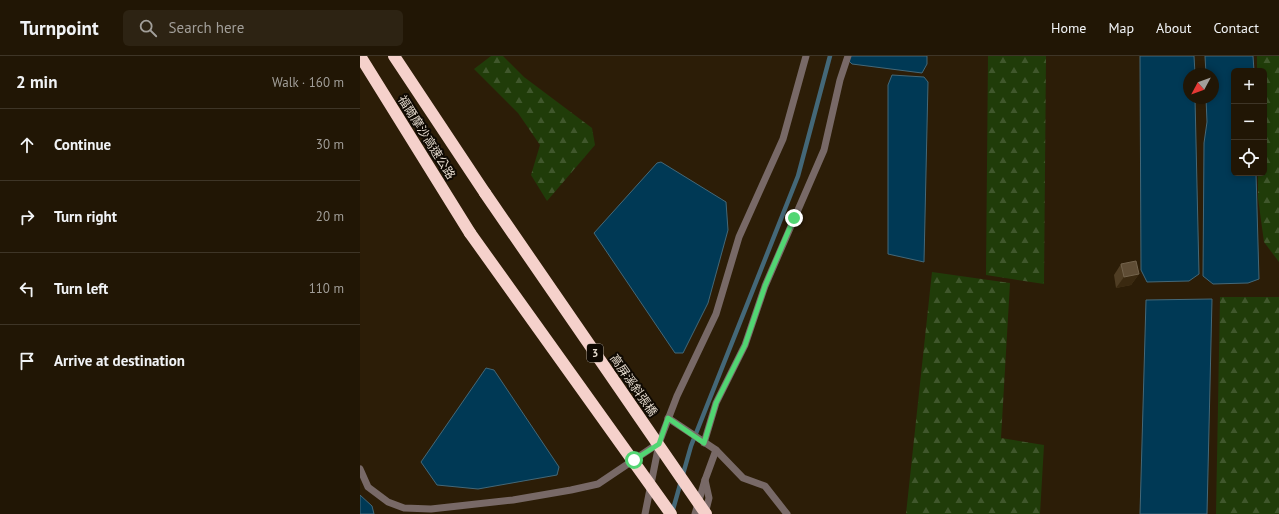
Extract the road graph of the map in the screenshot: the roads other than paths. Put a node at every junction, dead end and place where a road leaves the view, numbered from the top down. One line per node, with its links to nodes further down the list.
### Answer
1 (360, 56): 13 (highway, 福爾摩沙高速公路, bridge)
2 (394, 56): 5 (highway, 福爾摩沙高速公路 / 3)
3 (806, 56): 6 (lane)
4 (848, 56): 7 (lane)
5 (485, 193): 15 (highway, 高屏溪斜張橋 / 3, bridge)
6 (668, 418): 7 (lane); 8 (lane)
7 (702, 442): 9 (lane)
8 (659, 444): 10 (lane); 12 (lane)
9 (716, 450): 11 (lane); 16 (lane)
10 (360, 469)
11 (705, 480): 14 (lane); 15 (lane)
12 (645, 514)
13 (671, 514)
14 (695, 514)
15 (705, 514)
16 (787, 514)

